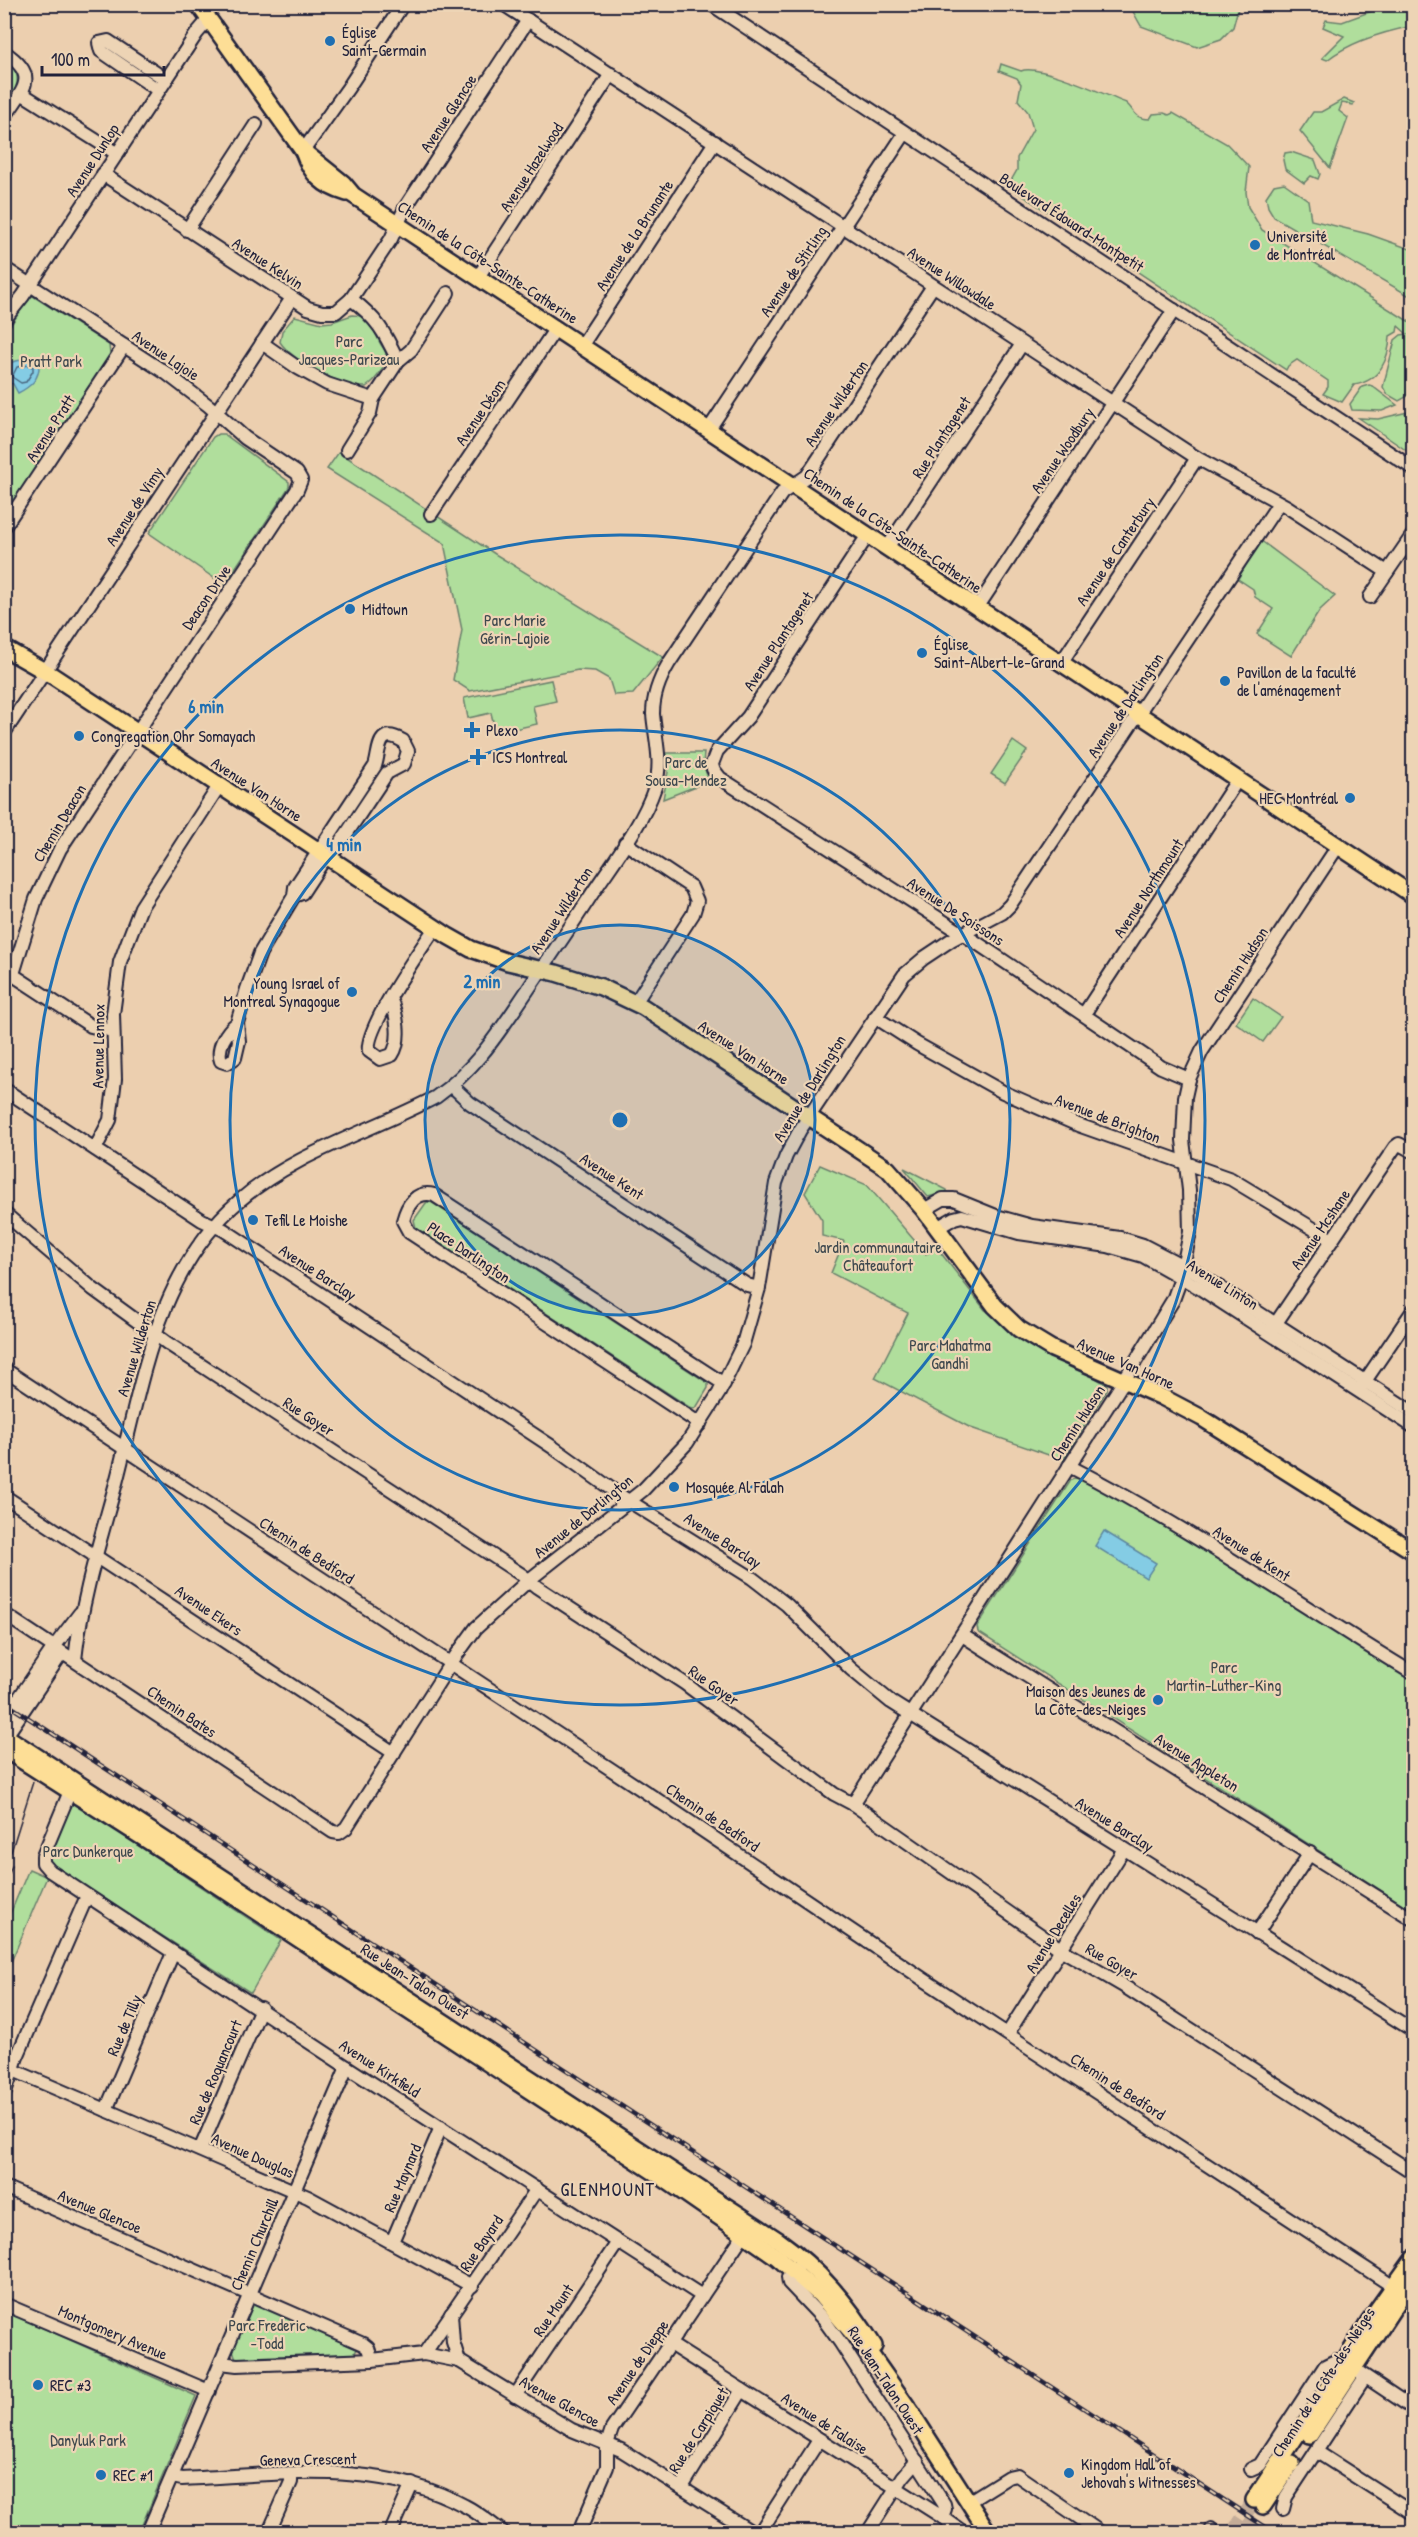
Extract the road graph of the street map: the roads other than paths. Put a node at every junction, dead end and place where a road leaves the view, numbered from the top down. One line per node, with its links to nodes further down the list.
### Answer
1 (198, 4): 5 (main road, Chemin de la Côte-Sainte-Catherine)
2 (403, 4): 15 (street)
3 (503, 4): 6 (street, Avenue Willowdale)
4 (711, 4): 13 (street, Boulevard Édouard-Montpetit)
5 (209, 19): 9 (street, Avenue Dunlop); 15 (main road, Chemin de la Côte-Sainte-Catherine)
6 (528, 20): 8 (street, Avenue Willowdale); 18 (street, Avenue Glencoe)
7 (4, 52): 10 (street)
8 (611, 74): 14 (street, Avenue Willowdale); 22 (street, Avenue Hazelwood)
9 (162, 85): 9 (street); 16 (street, Avenue Dunlop)
10 (21, 93): 11 (street); 16 (street)
11 (4, 117)
12 (256, 124): 20 (street)
13 (905, 133): 19 (street, Avenue de Stirling); 28 (street, Boulevard Édouard-Montpetit)
14 (715, 142): 19 (street, Avenue Willowdale); 33 (street, Avenue de la Brunante)
15 (303, 151): 18 (main road, Chemin de la Côte-Sainte-Catherine)
16 (116, 153): 17 (street, Avenue Dunlop)
17 (103, 174): 20 (street, Avenue Kelvin); 23 (street, Avenue Dunlop)
18 (398, 225): 22 (main road, Chemin de la Côte-Sainte-Catherine); 27 (street)
19 (843, 226): 24 (street, Avenue Willowdale); 39 (street, Avenue de Stirling)
20 (187, 230): 26 (street, Avenue Kelvin)
21 (4, 268): 23 (street, Avenue Lajoie)
22 (478, 277): 30 (main road, Chemin de la Côte-Sainte-Catherine)
23 (30, 284): 29 (street, Avenue Dunlop); 34 (street, Avenue Lajoie)
24 (933, 286): 32 (street, Avenue Willowdale); 44 (street, Avenue Wilderton)
25 (448, 293): 35 (street)
26 (292, 298): 27 (street, Avenue Kelvin); 31 (street, Avenue de Vimy)
27 (351, 299): 35 (street)
28 (1174, 310): 37 (street, Avenue Woodbury); 42 (street, Boulevard Édouard-Montpetit)
29 (4, 320)
30 (556, 328): 33 (main road, Chemin de la Côte-Sainte-Catherine); 46 (street, Avenue Déom)
31 (262, 343): 36 (street); 38 (street, Avenue de Vimy)
32 (1022, 344): 37 (street, Avenue Willowdale); 50 (street, Rue Plantagenet)
33 (582, 345): 39 (main road, Chemin de la Côte-Sainte-Catherine)
34 (124, 346): 38 (street, Avenue Lajoie); 47 (street, Avenue Pratt)
35 (398, 361): 36 (street)
36 (373, 399): 40 (street)
37 (1113, 403): 41 (street, Avenue Willowdale); 53 (street, Avenue Woodbury)
38 (216, 414): 43 (street, Avenue Lajoie); 56 (street, Avenue de Vimy)
39 (709, 429): 44 (main road, Chemin de la Côte-Sainte-Catherine)
40 (347, 450)
41 (1197, 458): 45 (street, Avenue Willowdale); 55 (street, Avenue de Canterbury)
42 (1413, 469)
43 (301, 480): 58 (street, Deacon Drive)
44 (793, 486): 49 (main road, Chemin de la Côte-Sainte-Catherine); 63 (street, Avenue Wilderton)
45 (1279, 502): 51 (street, Avenue Willowdale); 57 (street, Avenue de Darlington)
46 (431, 514)
47 (4, 527)
48 (1413, 533): 51 (street)
49 (868, 535): 50 (main road, Chemin de la Côte-Sainte-Catherine); 60 (street, Avenue Plantagenet)
50 (887, 548): 53 (main road, Chemin de la Côte-Sainte-Catherine)
51 (1387, 572): 52 (street)
52 (1370, 597)
53 (977, 608): 55 (main road, Chemin de la Côte-Sainte-Catherine)
54 (4, 648): 56 (main road, Avenue Van Horne)
55 (1061, 663): 57 (main road, Chemin de la Côte-Sainte-Catherine)
56 (45, 672): 58 (main road, Avenue Van Horne); 59 (street, Avenue de Vimy)
57 (1139, 714): 61 (main road, Chemin de la Côte-Sainte-Catherine); 68 (street, Avenue de Darlington)
58 (136, 731): 62 (main road, Avenue Van Horne); 70 (street, Chemin Deacon)
59 (4, 733)
60 (712, 763): 68 (street, Avenue De Soissons)
61 (1238, 779): 64 (main road, Chemin de la Côte-Sainte-Catherine); 73 (street, Avenue Northmount)
62 (219, 786): 65 (main road, Avenue Van Horne); 76 (street, Avenue Lennox)
63 (625, 843): 69 (street, Avenue Wilderton); 72 (street)
64 (1338, 846): 66 (main road, Chemin de la Côte-Sainte-Catherine); 77 (street, Chemin Hudson)
65 (323, 854): 65 (street); 67 (main road, Avenue Van Horne); 75 (street)
66 (1413, 896)
67 (435, 928): 69 (main road, Avenue Van Horne); 71 (street)
68 (962, 935): 73 (street, Avenue De Soissons); 74 (street, Avenue de Darlington)
69 (542, 969): 72 (main road, Avenue Van Horne); 78 (street, Avenue Wilderton)
70 (9, 971): 76 (street)
71 (390, 998)
72 (634, 1003): 80 (main road, Avenue Van Horne)
73 (1084, 1014): 77 (street, Avenue De Soissons)
74 (875, 1017): 80 (street, Avenue de Darlington); 83 (street, Avenue de Brighton)
75 (237, 1023)
76 (112, 1031): 81 (street, Avenue Lennox)
77 (1189, 1078): 83 (street, Chemin Hudson)
78 (452, 1086): 87 (street, Avenue Wilderton); 91 (street, Avenue Kent)
79 (4, 1089): 81 (street, Avenue Barclay)
80 (809, 1116): 84 (main road, Avenue Van Horne); 91 (street, Avenue de Darlington)
81 (95, 1149): 87 (street, Avenue Barclay)
82 (1413, 1152): 89 (street, Avenue Mcshane)
83 (1186, 1164): 89 (street, Avenue de Brighton); 90 (street, Chemin Hudson)
84 (924, 1210): 86 (street, Avenue Linton); 88 (main road, Avenue Van Horne)
85 (4, 1213): 94 (street, Rue Goyer)
86 (994, 1221): 88 (street, Avenue Linton); 90 (street, Avenue Linton)
87 (214, 1225): 94 (street, Avenue Wilderton); 105 (street, Avenue Barclay)
88 (938, 1228): 96 (main road, Avenue Van Horne)
89 (1332, 1240): 93 (street, Avenue Mcshane)
90 (1183, 1272): 93 (street, Avenue Linton); 96 (street, Chemin Hudson)
91 (759, 1288): 97 (street, Avenue de Darlington)
92 (1413, 1309): 98 (street)
93 (1272, 1329): 98 (street, Avenue Linton)
94 (155, 1333): 102 (street, Avenue Wilderton); 108 (street, Rue Goyer)
95 (4, 1369): 102 (street, Chemin de Bedford)
96 (1124, 1381): 103 (street, Chemin Hudson); 106 (main road, Avenue Van Horne)
97 (724, 1384): 100 (street, Avenue de Darlington); 100 (street, Place Darlington)
98 (1362, 1386): 99 (street, Avenue Linton); 101 (street, Avenue Linton)
99 (1413, 1413)
100 (700, 1424): 105 (street, Avenue de Darlington)
101 (1413, 1426)
102 (125, 1449): 107 (street, Avenue Wilderton); 114 (street, Chemin de Bedford)
103 (1069, 1466): 111 (street, Chemin Hudson); 115 (street, Avenue de Kent)
104 (4, 1496): 107 (street, Avenue Ekers)
105 (630, 1501): 108 (street, Avenue de Darlington); 116 (street, Avenue Barclay)
106 (1413, 1552)
107 (97, 1556): 109 (street, Avenue Wilderton); 118 (street, Avenue Ekers)
108 (529, 1580): 114 (street, Avenue de Darlington); 120 (street, Rue Goyer)
109 (85, 1604): 112 (street, Avenue Wilderton); 113 (street, Avenue Wilderton)
110 (4, 1614): 112 (street, Chemin Bates)
111 (962, 1635): 116 (street, Chemin Hudson); 123 (street, Avenue Appleton)
112 (58, 1650): 113 (street, Chemin Bates); 117 (street, Avenue Wilderton)
113 (75, 1660): 121 (street, Chemin Bates)
114 (450, 1664): 118 (street, Avenue de Darlington); 131 (street, Chemin de Bedford)
115 (1413, 1674)
116 (911, 1714): 120 (street, Chemin Hudson); 122 (street, Avenue Barclay)
117 (5, 1736): 119 (main road, Rue Jean-Talon Ouest)
118 (394, 1753): 121 (street, Avenue de Darlington)
119 (72, 1786): 124 (street, Avenue Kirkfield); 142 (main road, Rue Jean-Talon Ouest)
120 (853, 1804): 127 (street, Rue Goyer)
121 (342, 1832)
122 (1124, 1849): 126 (street, Avenue Barclay); 127 (street, Avenue Decelles)
123 (1310, 1853): 125 (street, Avenue Appleton); 126 (street)
124 (87, 1896): 128 (street, Avenue Kirkfield); 133 (street)
125 (1413, 1920)
126 (1257, 1933): 130 (street, Avenue Barclay)
127 (1062, 1950): 131 (street, Avenue Decelles); 138 (street, Rue Goyer)
128 (173, 1953): 129 (street, Avenue Kirkfield); 135 (street, Rue de Tilly)
129 (261, 2008): 132 (street, Avenue Kirkfield); 137 (street, Rue de Roquancourt)
130 (1413, 2031)
131 (1008, 2033): 149 (street, Chemin de Bedford)
132 (347, 2067): 136 (street, Avenue Kirkfield); 141 (street, Chemin Churchill)
133 (13, 2070): 134 (street); 135 (street, Avenue Douglas)
134 (4, 2095)
135 (106, 2110): 137 (street, Avenue Douglas)
136 (441, 2127): 140 (street, Avenue Kirkfield); 143 (street, Rue Maynard)
137 (200, 2150): 141 (street, Avenue Douglas)
138 (1413, 2173)
139 (4, 2187): 150 (street, Avenue Glencoe)
140 (537, 2188): 144 (street, Avenue Kirkfield); 148 (street, Rue Bayard)
141 (295, 2191): 143 (street, Avenue Douglas); 150 (street, Chemin Churchill)
142 (748, 2228): 146 (main road, Rue Jean-Talon Ouest); 151 (street, Avenue de Dieppe)
143 (392, 2242): 148 (street, Avenue Douglas)
144 (618, 2242): 151 (street, Avenue Kirkfield); 162 (street, Rue Mount)
145 (1413, 2258): 149 (main road, Chemin de la Côte-des-Neiges)
146 (799, 2265): 167 (street, Rue Jean-Talon Ouest); 174 (main road, Rue Jean-Talon Ouest)
147 (1413, 2277): 149 (main road, Chemin de la Côte-des-Neiges)
148 (472, 2286): 153 (street, Rue Bayard)
149 (1398, 2290): 159 (main road, Chemin de la Côte-des-Neiges)
150 (251, 2293): 156 (street, Avenue Glencoe); 158 (street, Chemin Churchill)
151 (702, 2296): 154 (street, Avenue de Dieppe)
152 (4, 2304): 161 (street, Montgomery Avenue)
153 (451, 2314): 155 (street, Rue Bayard); 157 (street)
154 (668, 2343): 160 (street, Avenue de Falaise); 165 (street, Avenue de Dieppe)
155 (424, 2354): 156 (street, Avenue Glencoe); 157 (street, Avenue Glencoe)
156 (372, 2360): 158 (street, Avenue Glencoe)
157 (459, 2361): 162 (street, Avenue Glencoe)
158 (221, 2363): 161 (street, Chemin Churchill)
159 (1354, 2370): 163 (street); 166 (street, Chemin de la Côte-des-Neiges); 168 (street, Chemin de la Côte-des-Neiges); 175 (main road, Chemin de la Côte-des-Neiges)
160 (742, 2390): 164 (street, Avenue de Falaise); 172 (street, Rue de Carpiquet)
161 (209, 2391): 170 (street, Chemin Churchill)
162 (515, 2396): 165 (street, Avenue Glencoe)
163 (1413, 2409)
164 (819, 2440): 173 (street, Avenue de Falaise); 185 (street)
165 (607, 2444): 172 (street, Avenue Glencoe); 183 (street, Avenue de Dieppe)
166 (1317, 2452): 176 (street, Chemin de la Côte-des-Neiges); 177 (street)
167 (917, 2461): 173 (street); 178 (street, Rue Jean-Talon Ouest)
168 (1251, 2469)
169 (291, 2475): 170 (street, Geneva Crescent); 171 (street, Geneva Crescent); 180 (street)
170 (172, 2477): 179 (street, Chemin Churchill)
171 (412, 2484): 181 (street); 182 (street, Geneva Crescent)
172 (682, 2487): 184 (street, Avenue Glencoe)
173 (897, 2488): 178 (street, Avenue de Falaise); 186 (street)
174 (968, 2502): 188 (main road, Rue Jean-Talon Ouest); 189 (street)
175 (1258, 2503)
176 (1283, 2509)
177 (1413, 2514)
178 (942, 2517): 187 (street, Avenue de Falaise)
179 (148, 2532)
180 (269, 2532)
181 (391, 2532)
182 (503, 2532)
183 (579, 2532)
184 (752, 2532)
185 (760, 2532)
186 (868, 2532)
187 (963, 2532)
188 (988, 2532)
189 (1100, 2532)

